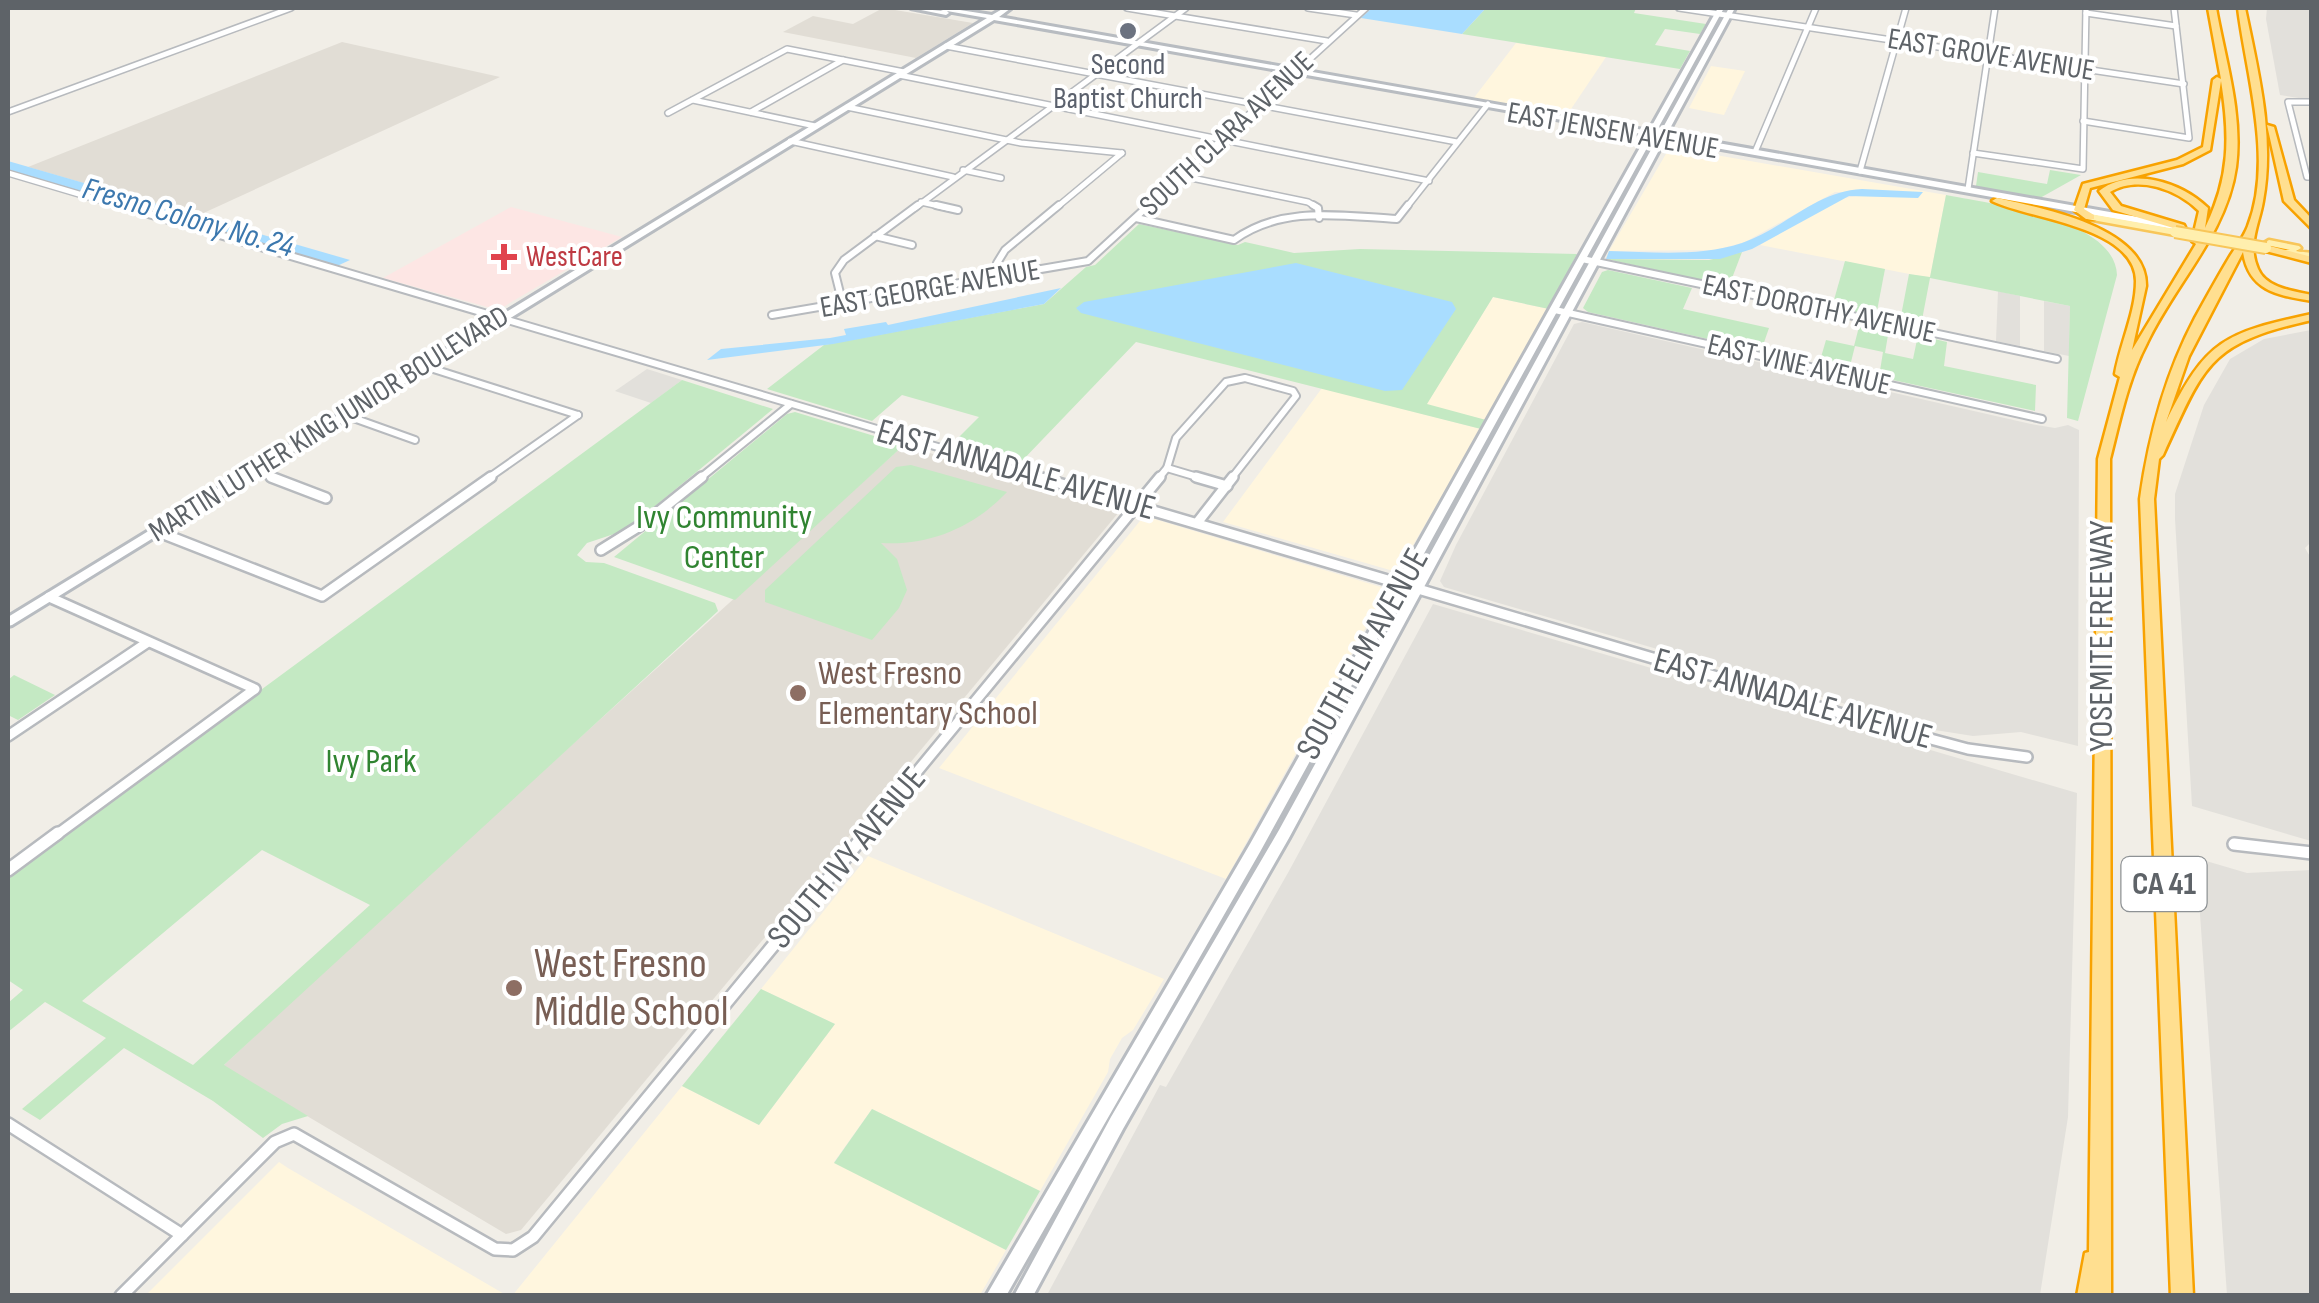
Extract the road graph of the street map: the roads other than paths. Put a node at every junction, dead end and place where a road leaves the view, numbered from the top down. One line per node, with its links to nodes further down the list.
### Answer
1 (291, 8): 42 (street)
2 (914, 8): 20 (main road, EAST JENSEN AVENUE)
3 (939, 8): 20 (main road, EAST JENSEN AVENUE)
4 (1008, 8): 20 (main road, MARTIN LUTHER KING JUNIOR BOULEVARD)
5 (1128, 8): 19 (street)
6 (1186, 8): 19 (street)
7 (1308, 8): 18 (street)
8 (1366, 8): 18 (street, SOUTH CLARA AVENUE)
9 (1680, 8): 17 (street, EAST GROVE AVENUE)
10 (1816, 8): 22 (street)
11 (1906, 8): 24 (street)
12 (1995, 8): 27 (street)
13 (2174, 8): 21 (street)
14 (2212, 8): 29 (highway, YOSEMITE FREEWAY / CA 41)
15 (2241, 8): 34 (highway, YOSEMITE FREEWAY / CA 41)
16 (2086, 10): 21 (street); 30 (street)
17 (1725, 11): 22 (street, EAST GROVE AVENUE); 47 (main road, SOUTH ELM AVENUE); 49 (main road, SOUTH ELM AVENUE)
18 (1356, 15): 23 (street, SOUTH CLARA AVENUE)
19 (1175, 16): 23 (street); 25 (street)
20 (990, 19): 25 (main road, EAST JENSEN AVENUE); 26 (main road, MARTIN LUTHER KING JUNIOR BOULEVARD)
21 (2176, 26): 35 (street)
22 (1808, 28): 24 (street, EAST GROVE AVENUE); 54 (street)
23 (1327, 41): 31 (street, SOUTH CLARA AVENUE)
24 (1896, 41): 27 (street, EAST GROVE AVENUE); 60 (street)
25 (1136, 45): 31 (main road, EAST JENSEN AVENUE); 33 (street)
26 (946, 46): 32 (main road, MARTIN LUTHER KING JUNIOR BOULEVARD); 33 (street)
27 (1988, 54): 30 (street, EAST GROVE AVENUE); 55 (street)
28 (843, 60): 32 (street); 36 (street); 43 (street)
29 (2219, 62): 72 (highway); 83 (highway, YOSEMITE FREEWAY / CA 41)
30 (2085, 69): 35 (street, EAST GROVE AVENUE); 45 (street)
31 (1296, 72): 39 (street, SOUTH CLARA AVENUE); 40 (main road, EAST JENSEN AVENUE)
32 (901, 73): 38 (street); 41 (main road, MARTIN LUTHER KING JUNIOR BOULEVARD)
33 (1096, 74): 38 (street); 39 (street)
34 (2255, 80): 76 (highway); 78 (highway, YOSEMITE FREEWAY / CA 41)
35 (2184, 84): 50 (street)
36 (694, 100): 43 (street); 44 (street)
37 (2312, 102): 63 (street)
38 (1053, 105): 48 (street); 51 (street)
39 (1259, 105): 48 (street, SOUTH CLARA AVENUE); 53 (street)
40 (1486, 106): 47 (main road, EAST JENSEN AVENUE); 53 (street)
41 (846, 107): 46 (main road, MARTIN LUTHER KING JUNIOR BOULEVARD); 51 (street)
42 (8, 112)
43 (752, 112): 46 (street)
44 (668, 114)
45 (2083, 121): 50 (street); 59 (street)
46 (815, 126): 52 (main road, MARTIN LUTHER KING JUNIOR BOULEVARD)
47 (1650, 136): 49 (main road, EAST JENSEN AVENUE); 84 (main road, SOUTH ELM AVENUE)
48 (1222, 138): 62 (street, SOUTH CLARA AVENUE); 66 (street)
49 (1662, 138): 54 (main road, EAST JENSEN AVENUE); 57 (main road, EAST JENSEN AVENUE); 86 (main road, SOUTH ELM AVENUE)
50 (2189, 138)
51 (1005, 140): 56 (street); 58 (street)
52 (790, 141): 64 (street); 93 (main road, MARTIN LUTHER KING JUNIOR BOULEVARD)
53 (1457, 142): 66 (street)
54 (1755, 152): 60 (main road, EAST JENSEN AVENUE)
55 (1973, 153): 59 (street); 68 (street)
56 (1122, 154): 87 (street)
57 (1808, 167): 60 (main road); 67 (main road, EAST JENSEN AVENUE)
58 (964, 170): 64 (street); 65 (street)
59 (2080, 170)
60 (1860, 171): 68 (main road, EAST JENSEN AVENUE)
61 (8, 173): 93 (street, EAST ANNADALE AVENUE)
62 (1182, 176): 74 (street, SOUTH CLARA AVENUE); 75 (street)
63 (2310, 177)
64 (954, 178): 70 (street)
65 (1002, 178)
66 (1429, 181): 75 (street)
67 (1913, 186): 68 (main road); 69 (main road, EAST JENSEN AVENUE)
68 (1968, 190): 72 (main road, EAST JENSEN AVENUE)
69 (1996, 200): 73 (main road, EAST JENSEN AVENUE); 96 (highway)
70 (922, 202): 71 (street); 79 (street)
71 (958, 210)
72 (2079, 210): 73 (highway); 77 (main road, EAST JENSEN AVENUE)
73 (2090, 217): 77 (main road, EAST JENSEN AVENUE)
74 (1136, 218): 75 (street); 85 (street, SOUTH CLARA AVENUE)
75 (1320, 218)
76 (2312, 226)
77 (2178, 230): 81 (main road, EAST JENSEN AVENUE, bridge); 83 (highway)
78 (2248, 233): 88 (highway); 104 (highway, YOSEMITE FREEWAY / CA 41)
79 (875, 236): 80 (street); 89 (street)
80 (912, 245)
81 (2267, 245): 82 (highway)
82 (2312, 255)
83 (2193, 256): 96 (highway, YOSEMITE FREEWAY / CA 41)
84 (1582, 260): 86 (street, EAST DOROTHY AVENUE); 90 (main road, SOUTH ELM AVENUE)
85 (1088, 261): 87 (street, EAST GEORGE AVENUE)
86 (1594, 262): 90 (main road, SOUTH ELM AVENUE); 94 (street, EAST DOROTHY AVENUE)
87 (1003, 276): 89 (street, EAST GEORGE AVENUE)
88 (2312, 298)
89 (843, 305): 91 (street, EAST GEORGE AVENUE)
90 (1562, 312): 100 (street, EAST VINE AVENUE); 111 (main road, SOUTH ELM AVENUE)
91 (772, 315)
92 (2312, 316): 104 (highway)
93 (502, 318): 95 (main road, MARTIN LUTHER KING JUNIOR BOULEVARD); 97 (street, EAST ANNADALE AVENUE)
94 (2057, 359)
95 (424, 366): 98 (main road, MARTIN LUTHER KING JUNIOR BOULEVARD); 99 (street)
96 (2118, 397): 124 (highway, YOSEMITE FREEWAY / CA 41)
97 (791, 404): 107 (street, EAST ANNADALE AVENUE); 110 (street)
98 (344, 415): 101 (street); 103 (main road, MARTIN LUTHER KING JUNIOR BOULEVARD)
99 (578, 415): 112 (street)
100 (2042, 420)
101 (415, 440)
102 (1167, 468): 105 (street); 105 (street, SOUTH IVY AVENUE); 107 (street, SOUTH IVY AVENUE)
103 (254, 470): 106 (street); 109 (main road, MARTIN LUTHER KING JUNIOR BOULEVARD)
104 (2150, 472): 131 (highway, YOSEMITE FREEWAY / CA 41)
105 (1228, 486): 108 (street)
106 (326, 498)
107 (1136, 505): 108 (street, EAST ANNADALE AVENUE); 125 (street, SOUTH IVY AVENUE)
108 (1196, 523): 111 (street, EAST ANNADALE AVENUE)
109 (156, 531): 112 (street); 113 (main road, MARTIN LUTHER KING JUNIOR BOULEVARD)
110 (601, 550)
111 (1410, 586): 117 (street, EAST ANNADALE AVENUE); 121 (main road, SOUTH ELM AVENUE); 122 (main road, SOUTH ELM AVENUE)
112 (322, 596)
113 (49, 597): 114 (main road, MARTIN LUTHER KING JUNIOR BOULEVARD); 115 (street)
114 (8, 622)
115 (148, 642): 116 (street); 120 (street)
116 (8, 736)
117 (2027, 757)
118 (2234, 844): 119 (street)
119 (2312, 853)
120 (8, 870)
121 (1148, 1028): 122 (main road); 127 (main road, SOUTH ELM AVENUE)
122 (1167, 1037): 128 (main road, SOUTH ELM AVENUE)
123 (8, 1124): 125 (street)
124 (2100, 1213): 129 (highway); 130 (highway, YOSEMITE FREEWAY / CA 41)
125 (182, 1235): 126 (street)
126 (120, 1296)
127 (995, 1296)
128 (1023, 1296)
129 (2088, 1296)
130 (2100, 1296)
131 (2182, 1296)

